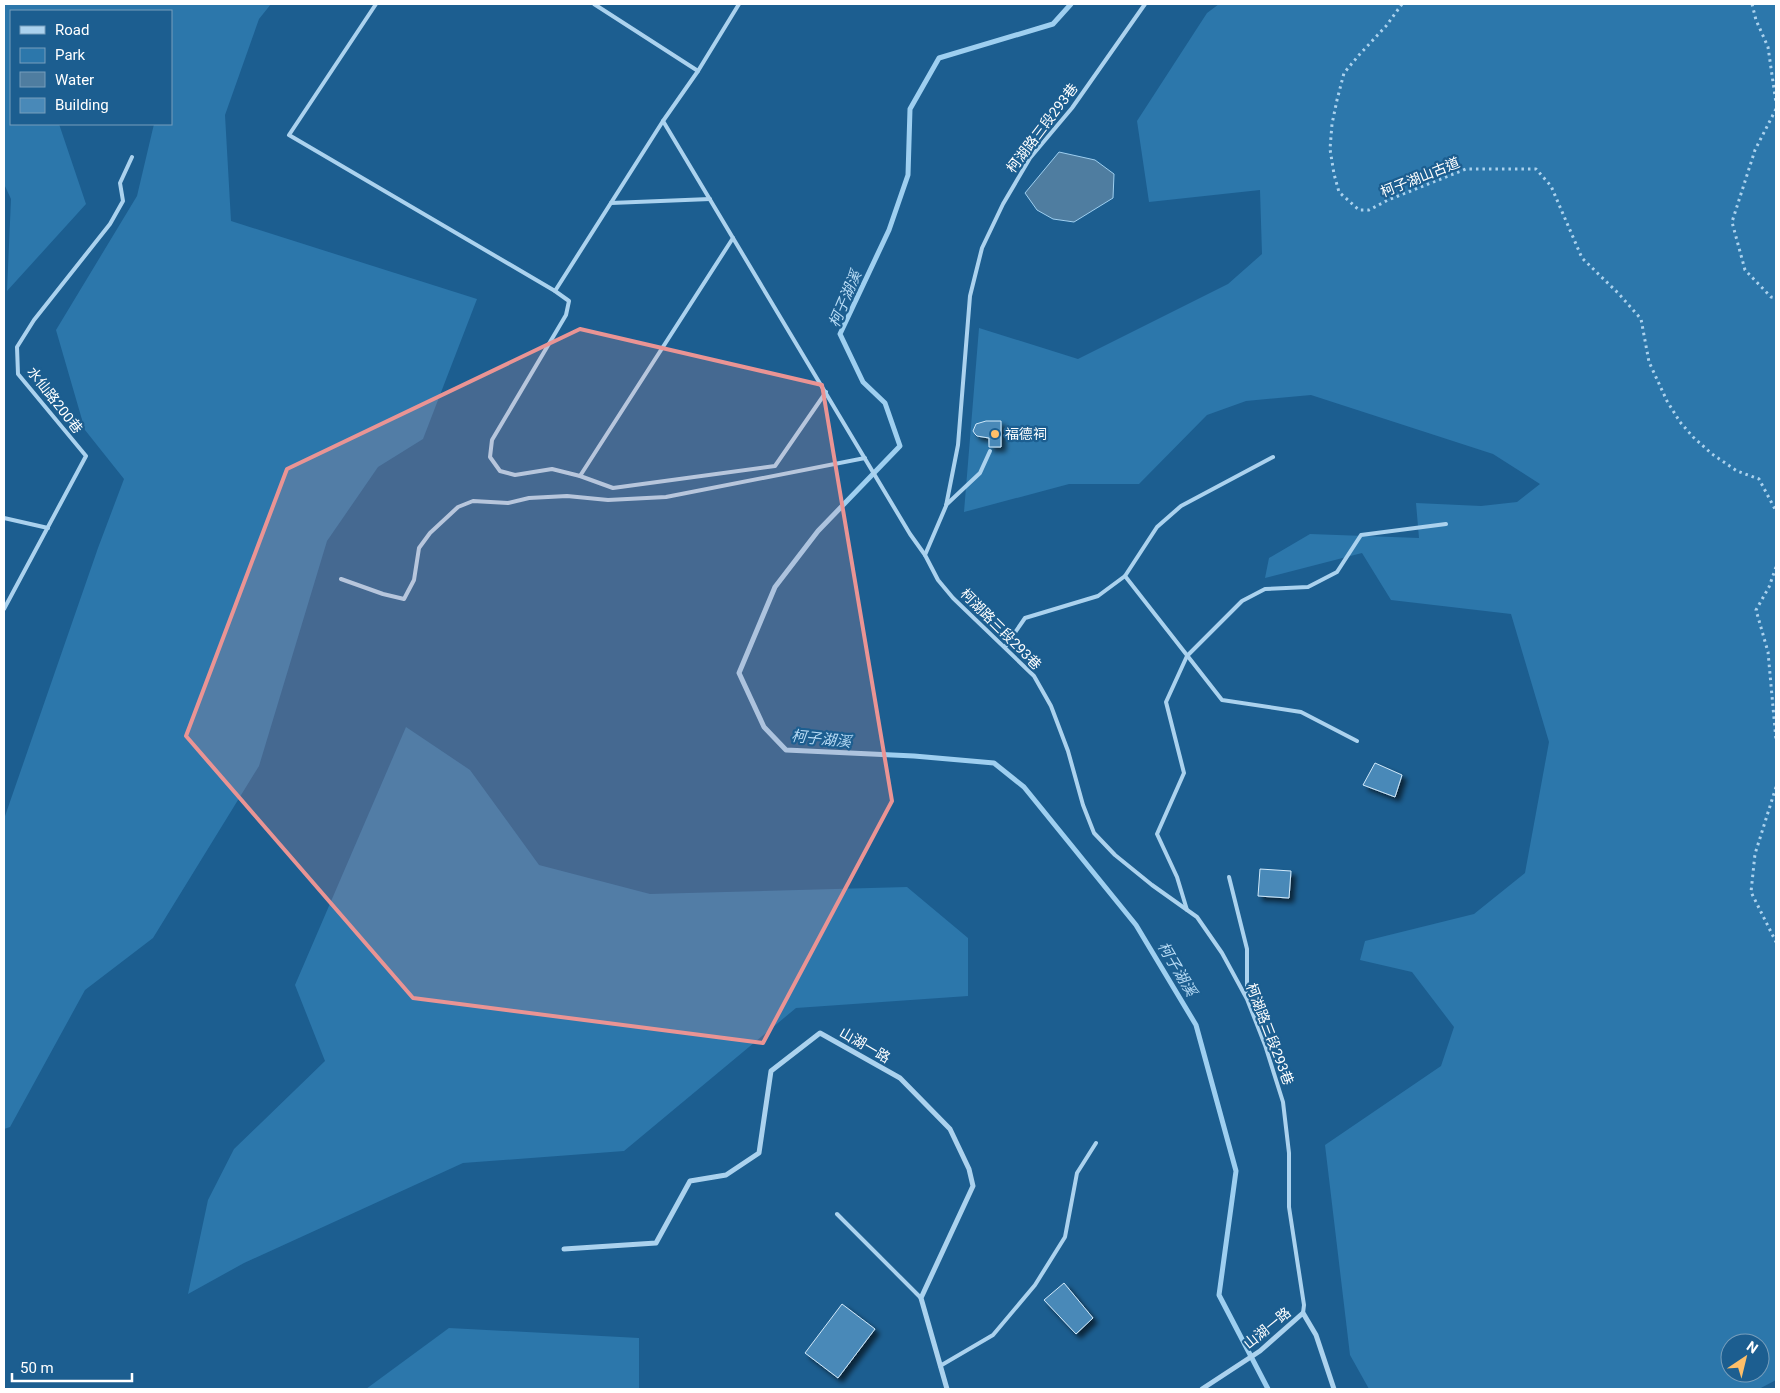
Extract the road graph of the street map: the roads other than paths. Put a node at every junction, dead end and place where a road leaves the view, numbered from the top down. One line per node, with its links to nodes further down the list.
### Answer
1 (376, 4): 11 (lane)
2 (594, 4): 5 (lane)
3 (739, 4): 5 (lane)
4 (1145, 4): 17 (lane, 柯湖路三段293巷)
5 (698, 71): 6 (lane)
6 (663, 121): 8 (lane); 9 (lane)
7 (132, 157): 20 (lane, 水仙路200巷)
8 (710, 199): 9 (lane); 10 (lane)
9 (611, 203): 11 (lane)
10 (733, 238): 12 (lane); 16 (lane)
11 (555, 291): 16 (lane)
12 (826, 392): 15 (lane); 16 (lane)
13 (990, 451): 17 (lane)
14 (1273, 457): 22 (lane)
15 (865, 458): 21 (lane); 23 (lane)
16 (580, 476)
17 (946, 506): 21 (lane, 柯湖路三段293巷)
18 (4, 518): 20 (lane)
19 (1446, 524): 26 (lane)
20 (48, 528): 24 (lane, 水仙路200巷)
21 (926, 555): 25 (lane, 柯湖路三段293巷)
22 (1125, 576): 25 (lane); 26 (lane)
23 (341, 579)
24 (4, 609)
25 (1005, 647): 29 (lane, 柯湖路三段293巷)
26 (1187, 656): 27 (lane); 29 (lane)
27 (1357, 741)
28 (1229, 877): 30 (lane)
29 (1187, 910): 30 (lane, 柯湖路三段293巷)
30 (1247, 999): 35 (lane, 柯湖路三段293巷)
31 (1096, 1143): 36 (lane)
32 (837, 1214): 34 (lane)
33 (564, 1249): 34 (street, 山湖一路)
34 (921, 1298): 36 (street)
35 (1303, 1313): 38 (street, 山湖一路); 39 (street, 山湖一路)
36 (940, 1366): 37 (street)
37 (947, 1389)
38 (1202, 1389)
39 (1334, 1389)

